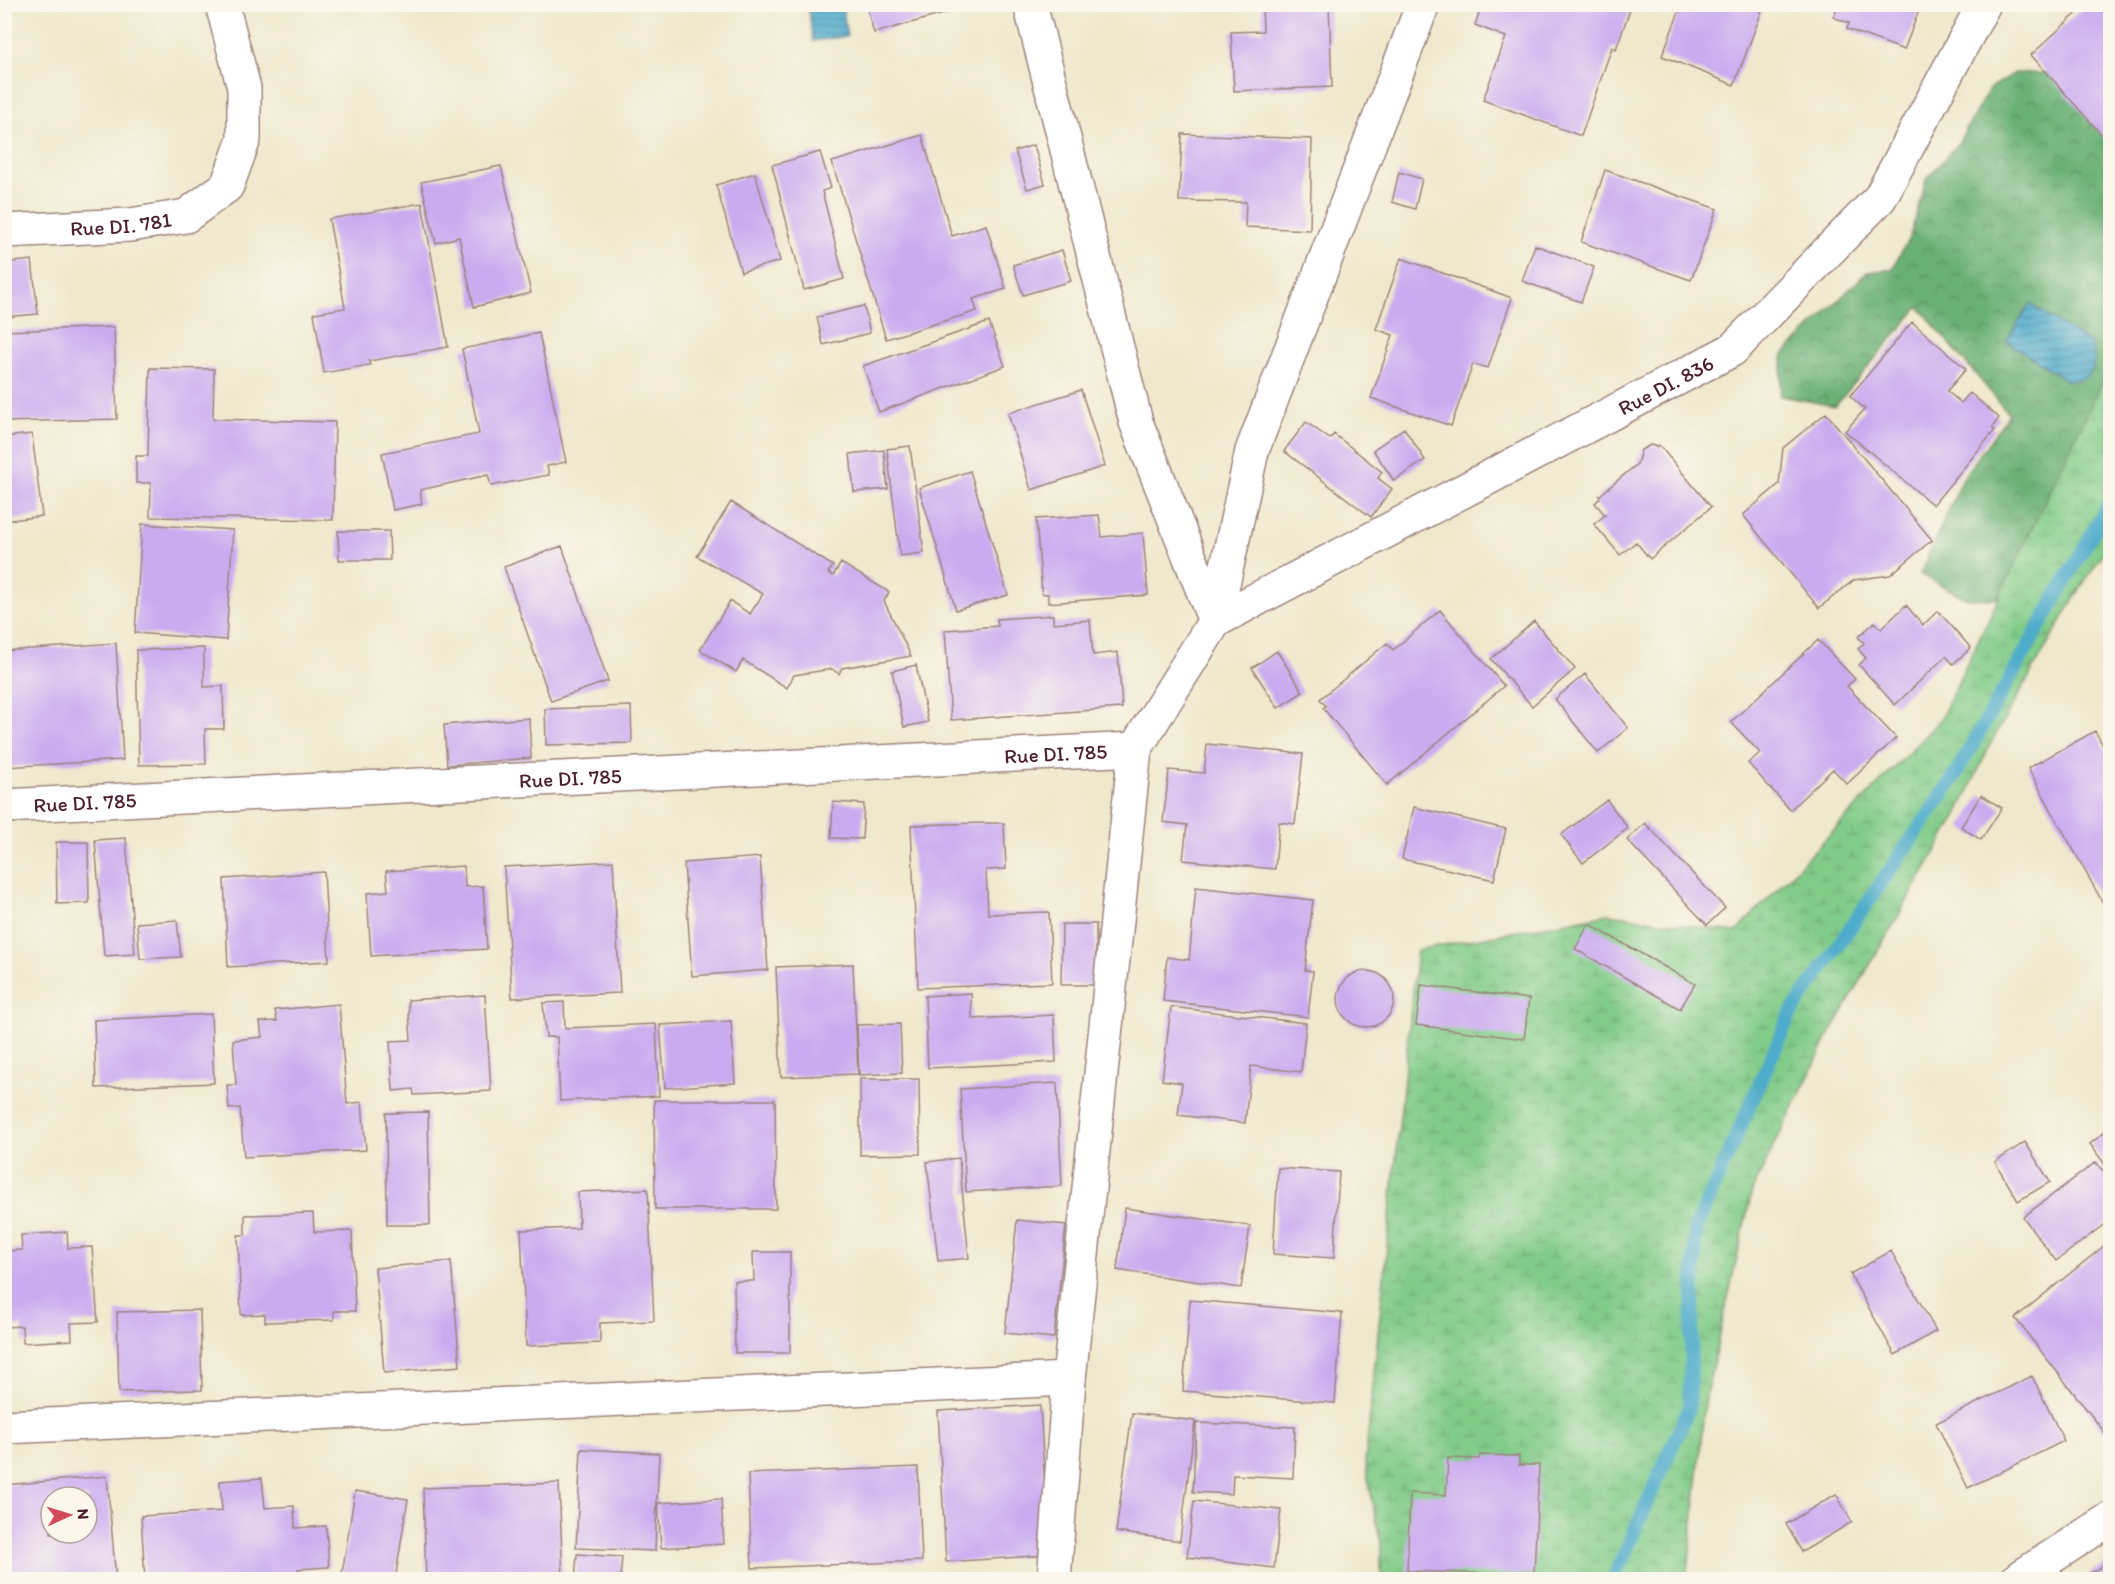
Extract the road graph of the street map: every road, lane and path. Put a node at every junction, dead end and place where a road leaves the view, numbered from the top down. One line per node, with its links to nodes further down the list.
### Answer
1 (222, 4): 5 (street, Rue DI. 781)
2 (1030, 4): 6 (street)
3 (1423, 4): 6 (street)
4 (1984, 4): 6 (street, Rue DI. 836)
5 (4, 231)
6 (1215, 621): 7 (street)
7 (1135, 749): 8 (street, Rue DI. 785); 9 (street)
8 (4, 806)
9 (1069, 1379): 10 (street); 12 (street)
10 (4, 1427)
11 (2110, 1519): 13 (street)
12 (1054, 1580)
13 (2016, 1580)

